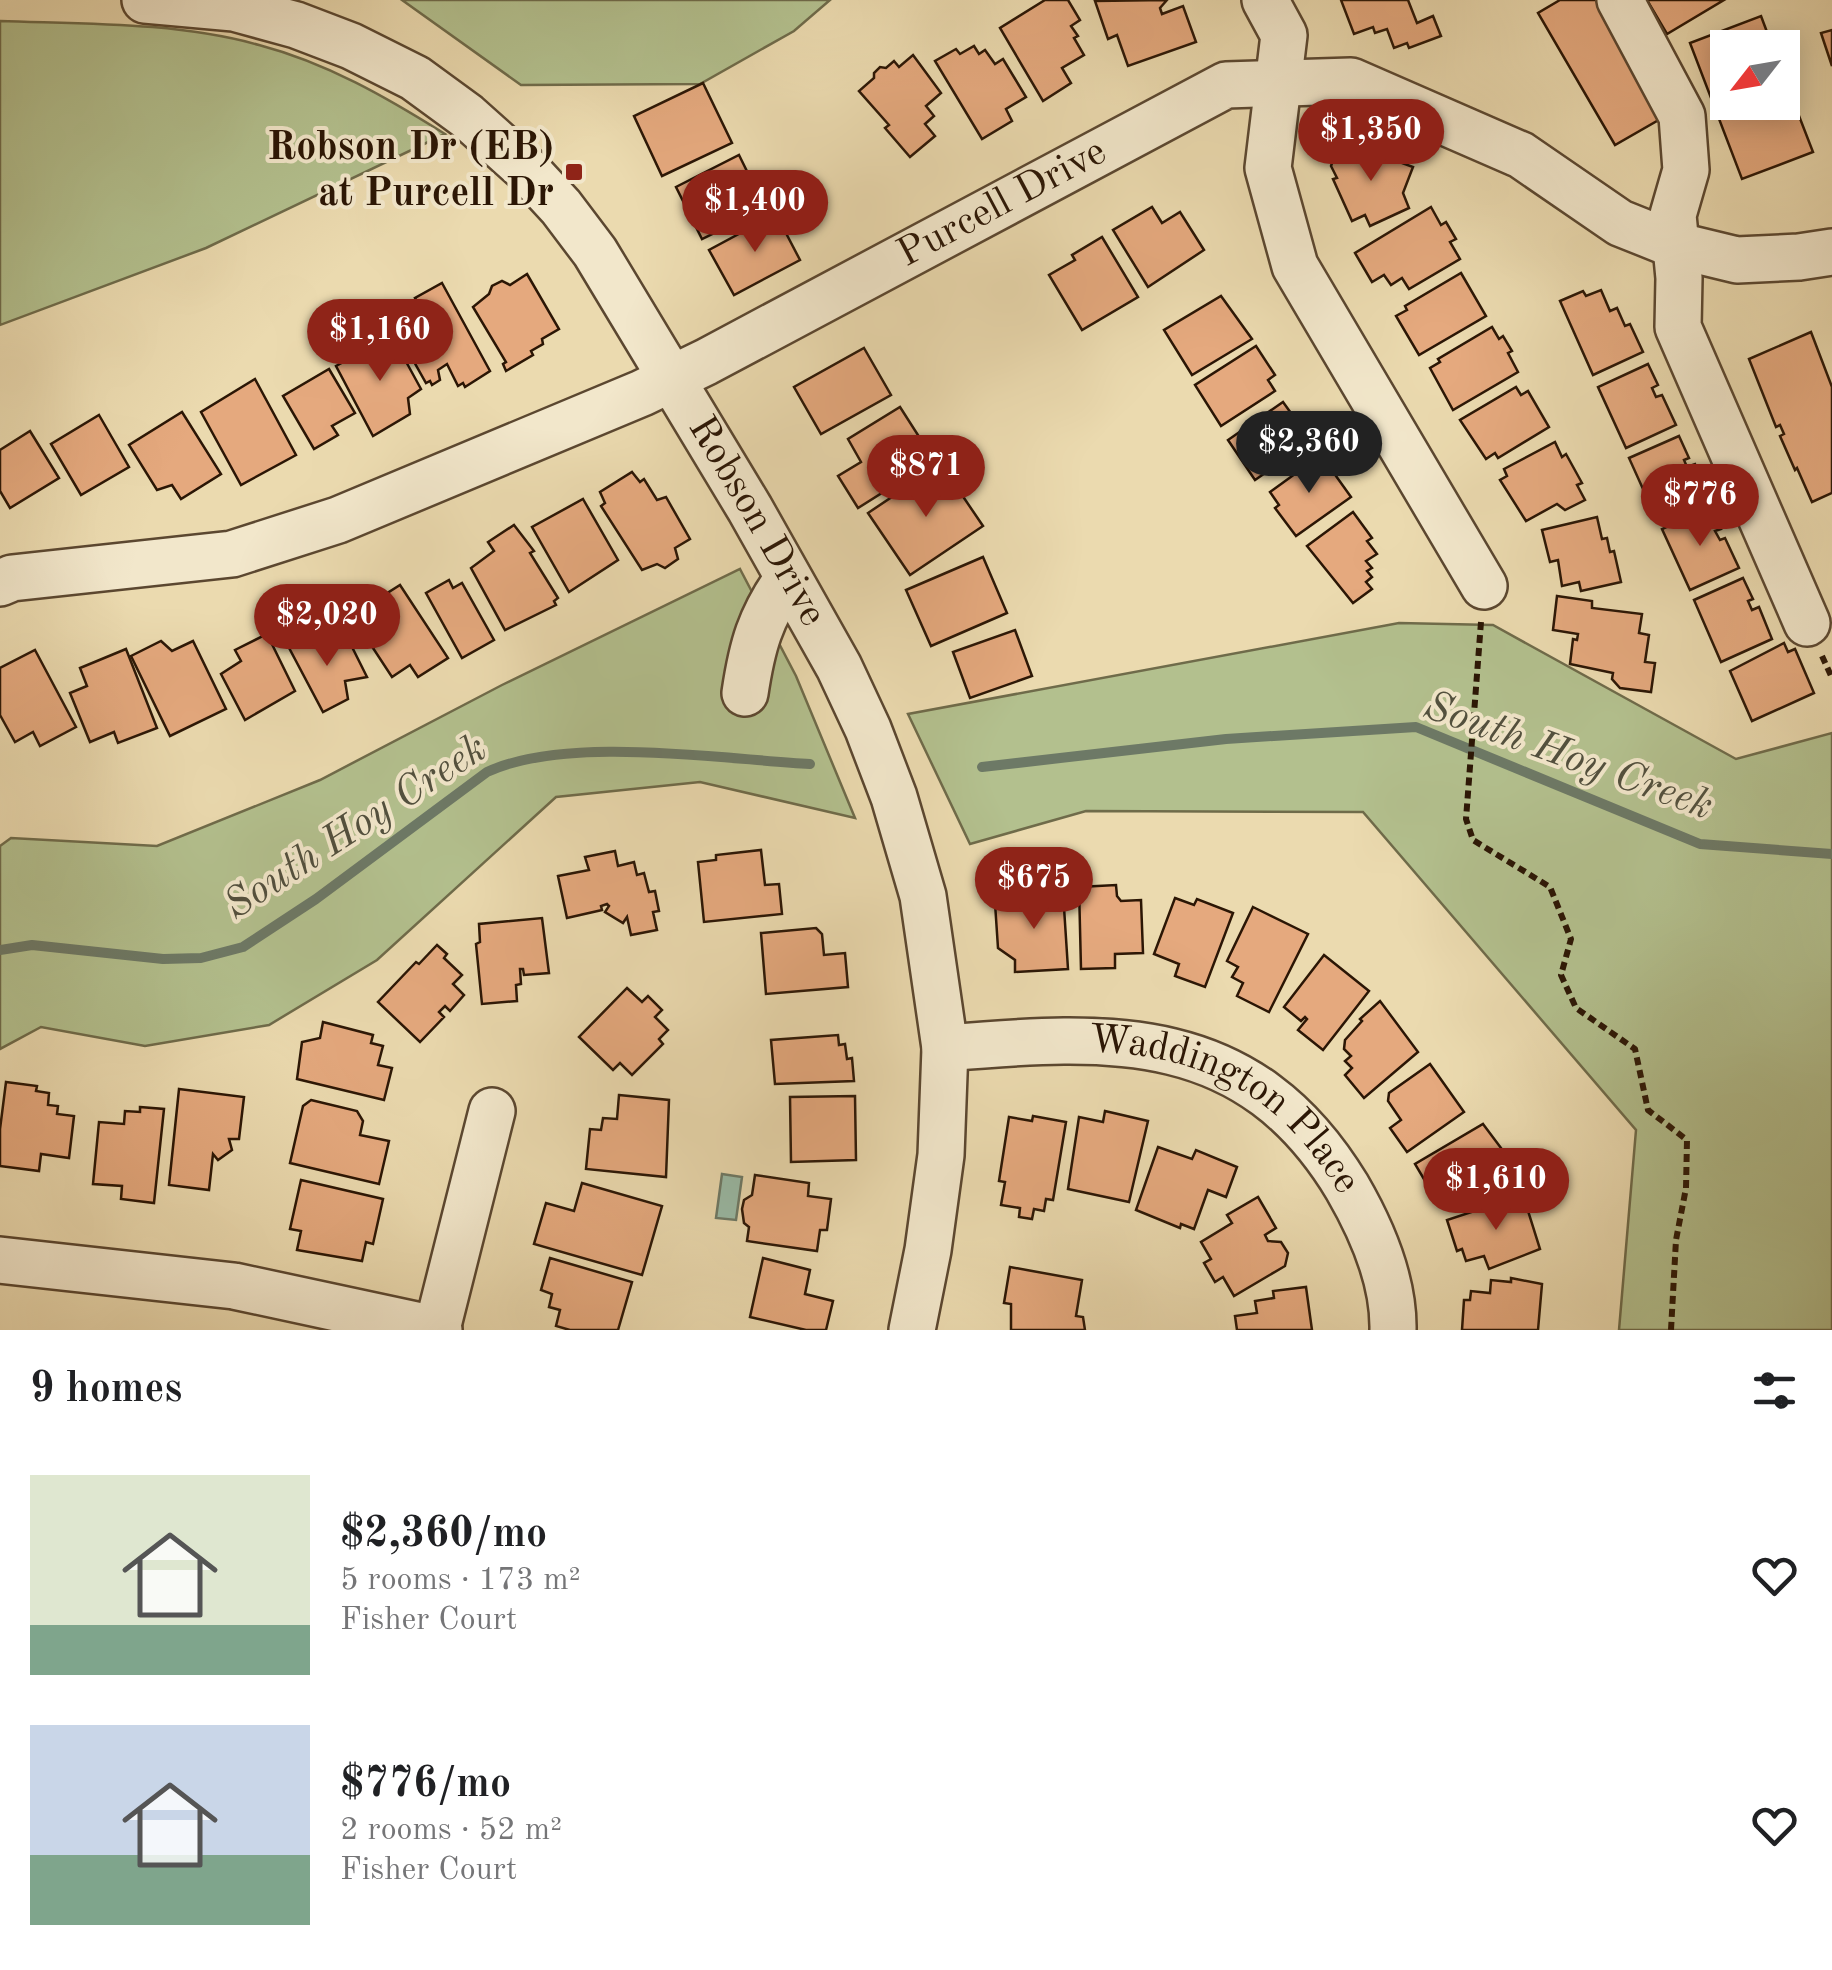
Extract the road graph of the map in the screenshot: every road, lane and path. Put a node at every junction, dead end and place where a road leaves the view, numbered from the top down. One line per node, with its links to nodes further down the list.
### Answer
1 (145, 0): 7 (street, Robson Drive)
2 (1265, 0): 4 (street)
3 (1620, 0): 5 (street)
4 (1278, 83): 5 (street, Purcell Drive); 7 (street, Purcell Drive); 10 (street)
5 (1675, 245): 6 (street, Purcell Drive); 11 (street)
6 (1832, 252)
7 (671, 379): 8 (street, Robson Drive); 9 (street, Purcell Drive)
8 (788, 578): 13 (street); 14 (street, Robson Drive)
9 (0, 583)
10 (1484, 586)
11 (1807, 623)
12 (1478, 651): 20 (path)
13 (745, 693)
14 (945, 1048): 18 (street, Robson Drive); 19 (street, Waddington Place)
15 (492, 1111): 17 (street)
16 (0, 1260): 17 (street)
17 (438, 1330)
18 (912, 1330)
19 (1393, 1330)
20 (1671, 1330)

